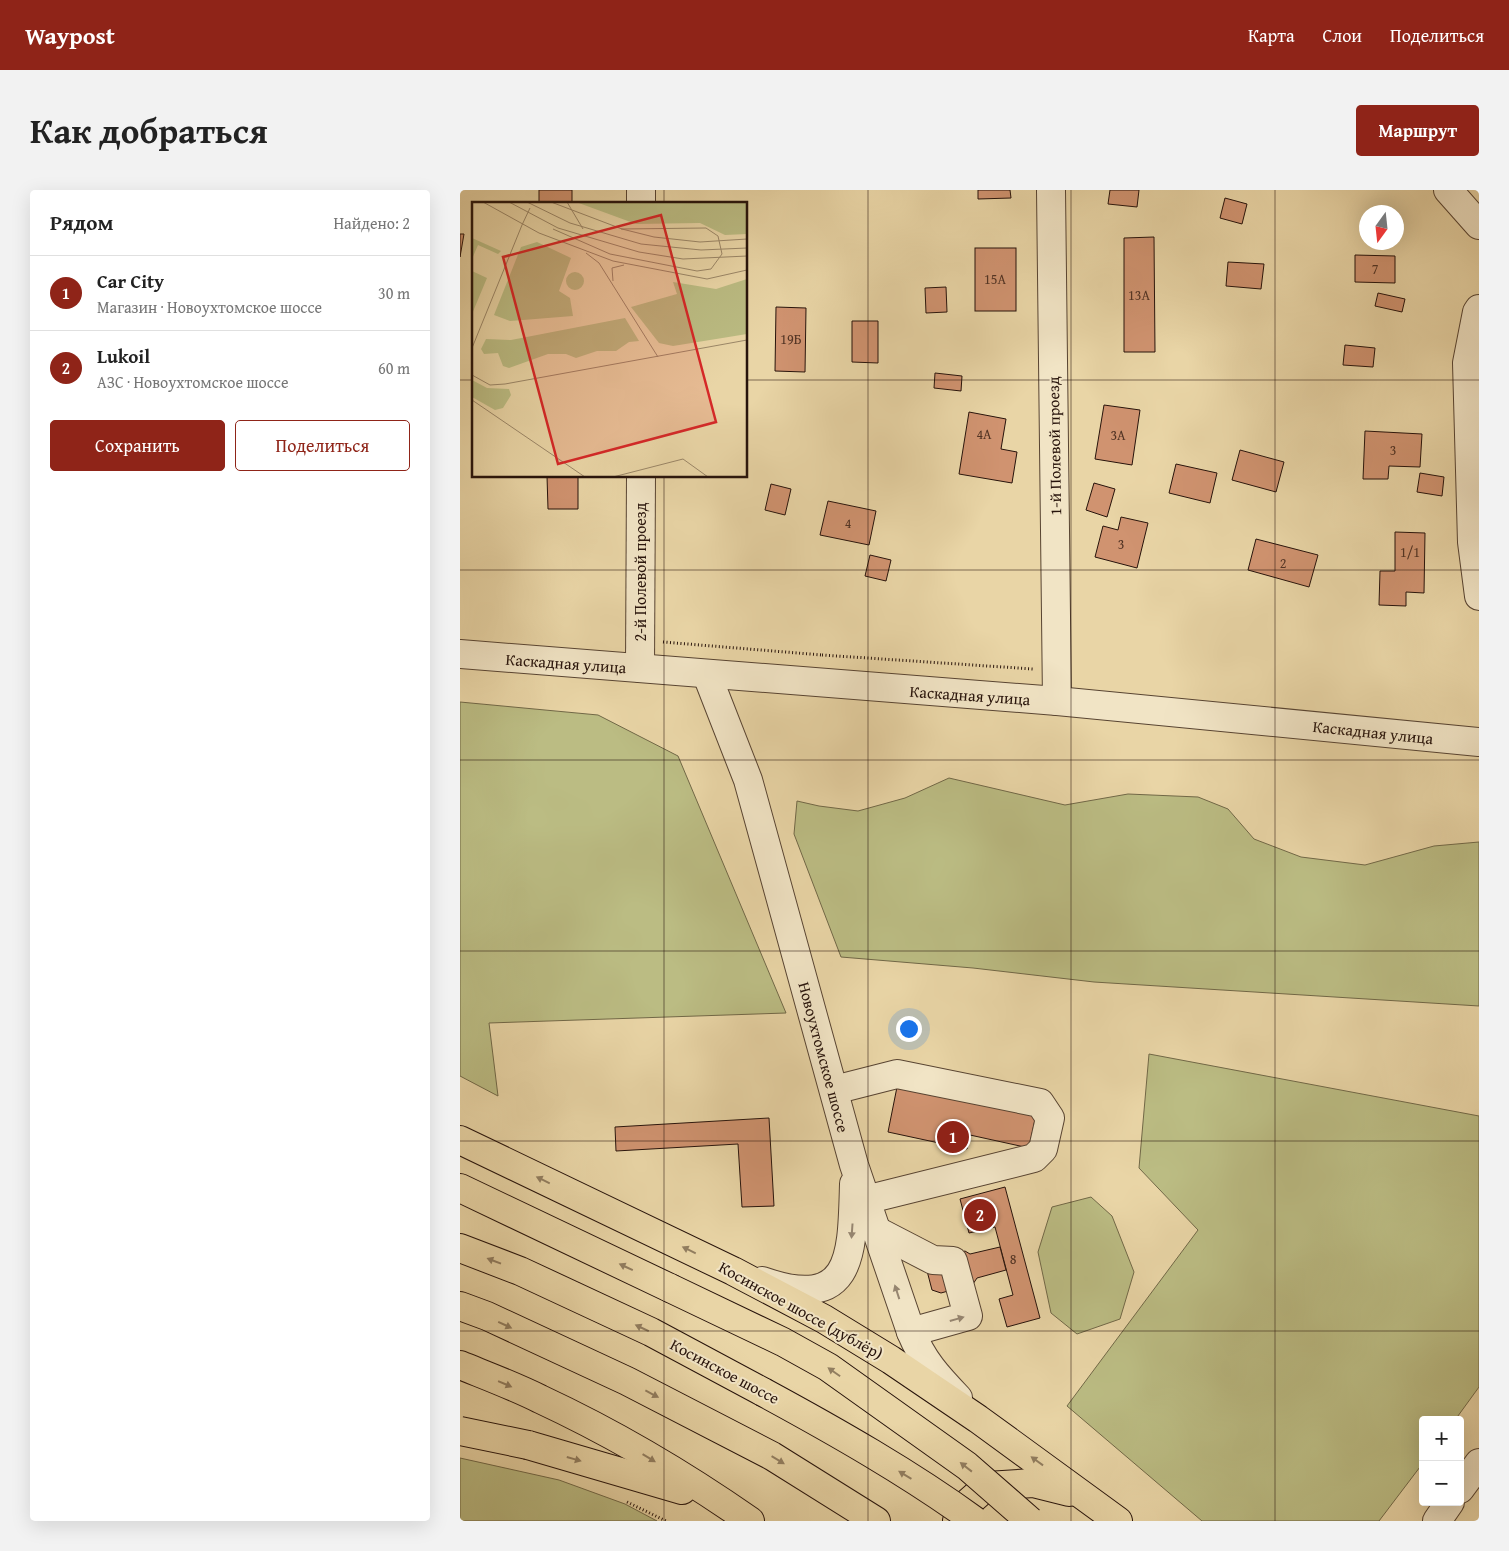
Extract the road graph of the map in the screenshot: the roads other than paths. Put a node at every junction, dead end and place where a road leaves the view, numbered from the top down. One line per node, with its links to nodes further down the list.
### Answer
1 (1051, 190): 10 (street, 1-й Полевой проезд)
2 (1448, 190): 3 (street)
3 (1479, 225)
4 (1479, 309): 6 (street)
5 (640, 478): 8 (street, 2-й Полевой проезд)
6 (1479, 596)
7 (460, 654): 8 (street, Каскадная улица)
8 (640, 668): 9 (street, Каскадная улица)
9 (707, 675): 10 (street, Каскадная улица); 12 (street, Новоухтомское шоссе)
10 (1057, 701): 11 (street, Каскадная улица)
11 (1479, 742)
12 (834, 1090): 14 (street, Новоухтомское шоссе); 16 (street)
13 (460, 1140): 19 (main road, Косинское шоссе (дублёр), one-way to 13)
14 (854, 1164): 16 (street, Новоухтомское шоссе); 19 (street, one-way to 19)
15 (460, 1188): 34 (main road, one-way to 15, bridge)
16 (865, 1200): 17 (street, Новоухтомское шоссе)
17 (877, 1231): 21 (street, Новоухтомское шоссе, one-way to 17); 21 (street, one-way to 17)
18 (460, 1248): 33 (main road, Косинское шоссе, one-way to 18, bridge)
19 (733, 1271): 23 (main road, Косинское шоссе (дублёр))
20 (460, 1306): 31 (main road, one-way to 31)
21 (911, 1332): 23 (street, Новоухтомское шоссе)
22 (460, 1365): 28 (main road, one-way to 28)
23 (978, 1419): 27 (main road, Косинское шоссе (дублёр), one-way to 23)
24 (460, 1431): 28 (main road, one-way to 28, bridge)
25 (1479, 1463): 26 (street)
26 (1464, 1484)
27 (1083, 1495): 32 (main road); 35 (main road, Косинское шоссе (дублёр))
28 (724, 1503): 30 (main road)
29 (1447, 1506): 36 (street)
30 (750, 1521)
31 (876, 1521)
32 (957, 1521)
33 (975, 1521)
34 (1030, 1521)
35 (1118, 1521)
36 (1437, 1521)

